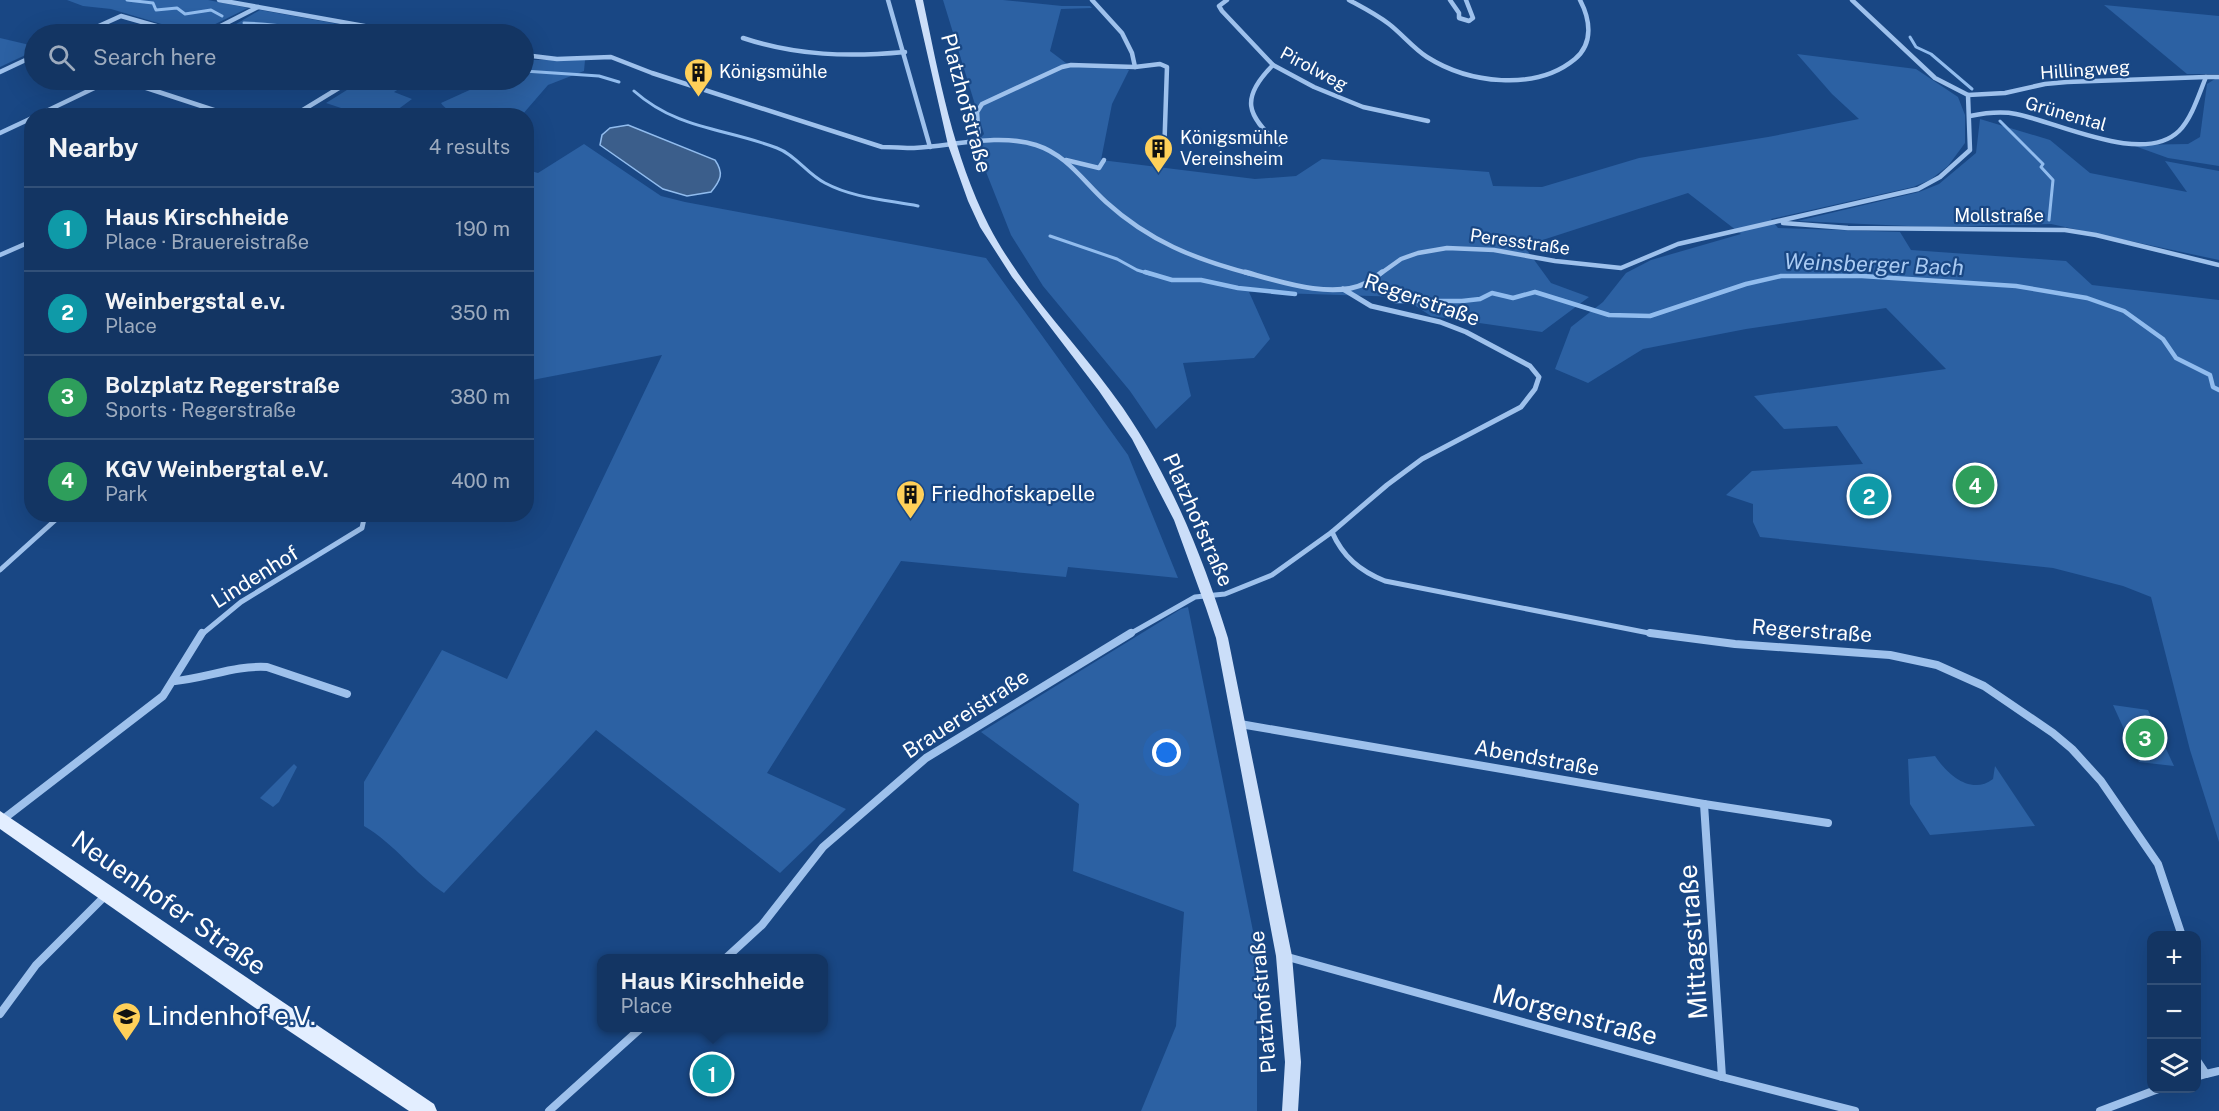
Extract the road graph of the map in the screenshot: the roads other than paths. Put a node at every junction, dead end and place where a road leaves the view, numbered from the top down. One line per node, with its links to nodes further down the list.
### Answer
1 (219, 0): 11 (street)
2 (888, 0): 17 (street)
3 (919, 0): 37 (main road, Platzhofstraße)
4 (1092, 0): 21 (street)
5 (1227, 0): 20 (street, Pirolweg)
6 (1349, 0): 9 (street)
7 (1450, 0): 8 (street)
8 (1466, 0)
9 (1580, 0)
10 (1852, 0): 28 (street)
11 (258, 7): 14 (street); 15 (street)
12 (104, 24): 13 (street)
13 (150, 24)
14 (225, 24)
15 (353, 24)
16 (743, 38): 17 (street)
17 (905, 52): 39 (street)
18 (534, 56): 39 (street, Peresstraße)
19 (24, 61): 22 (street)
20 (1273, 65): 33 (street, Pirolweg); 38 (street)
21 (1136, 67): 36 (street); 40 (street)
22 (0, 72)
23 (2206, 77): 24 (street); 28 (street, Hillingweg); 32 (street, Grünental)
24 (2219, 77)
25 (90, 90): 29 (street)
26 (153, 90): 30 (street)
27 (336, 90): 31 (street)
28 (1968, 94): 32 (street)
29 (53, 108)
30 (208, 108)
31 (306, 108)
32 (1970, 116): 43 (street, Peresstraße)
33 (1428, 121)
34 (24, 122): 35 (street)
35 (0, 133)
36 (979, 140): 37 (street, Peresstraße); 41 (street, Peresstraße)
37 (953, 143): 39 (street, Peresstraße); 52 (main road, Platzhofstraße)
38 (1279, 144)
39 (930, 147)
40 (1164, 156)
41 (1066, 160): 42 (street); 47 (street, Peresstraße)
42 (1104, 160)
43 (1776, 223): 46 (street, Mollstraße); 47 (street, Peresstraße)
44 (24, 244): 45 (street)
45 (2, 252)
46 (2219, 265)
47 (1343, 289): 50 (street, Regerstraße)
48 (53, 522): 51 (street)
49 (364, 522): 53 (street, Lindenhof)
50 (1332, 532): 52 (street, Regerstraße); 60 (street, Regerstraße)
51 (0, 570)
52 (1209, 594): 55 (main road, Platzhofstraße); 61 (street, Brauereistraße)
53 (175, 681): 54 (street); 57 (street, Lindenhof)
54 (347, 694)
55 (1240, 724): 56 (street, Abendstraße); 62 (main road, Platzhofstraße)
56 (1704, 804): 58 (street, Abendstraße); 69 (street, Mittagstraße)
57 (1, 819): 59 (main road, Neuenhofer Straße)
58 (1828, 823)
59 (107, 893): 63 (street); 71 (main road, Neuenhofer Straße)
60 (2181, 931)
61 (730, 954)
62 (1284, 956): 69 (street, Morgenstraße); 73 (main road, Platzhofstraße)
63 (0, 1014)
64 (637, 1032): 72 (street)
65 (2201, 1066): 67 (street)
66 (2219, 1071): 67 (street)
67 (2206, 1074): 68 (street)
68 (2201, 1076)
69 (1722, 1077): 74 (street, Morgenstraße)
70 (2151, 1093): 75 (street)
71 (428, 1111)
72 (549, 1111)
73 (1290, 1111)
74 (1855, 1111)
75 (2100, 1111)

